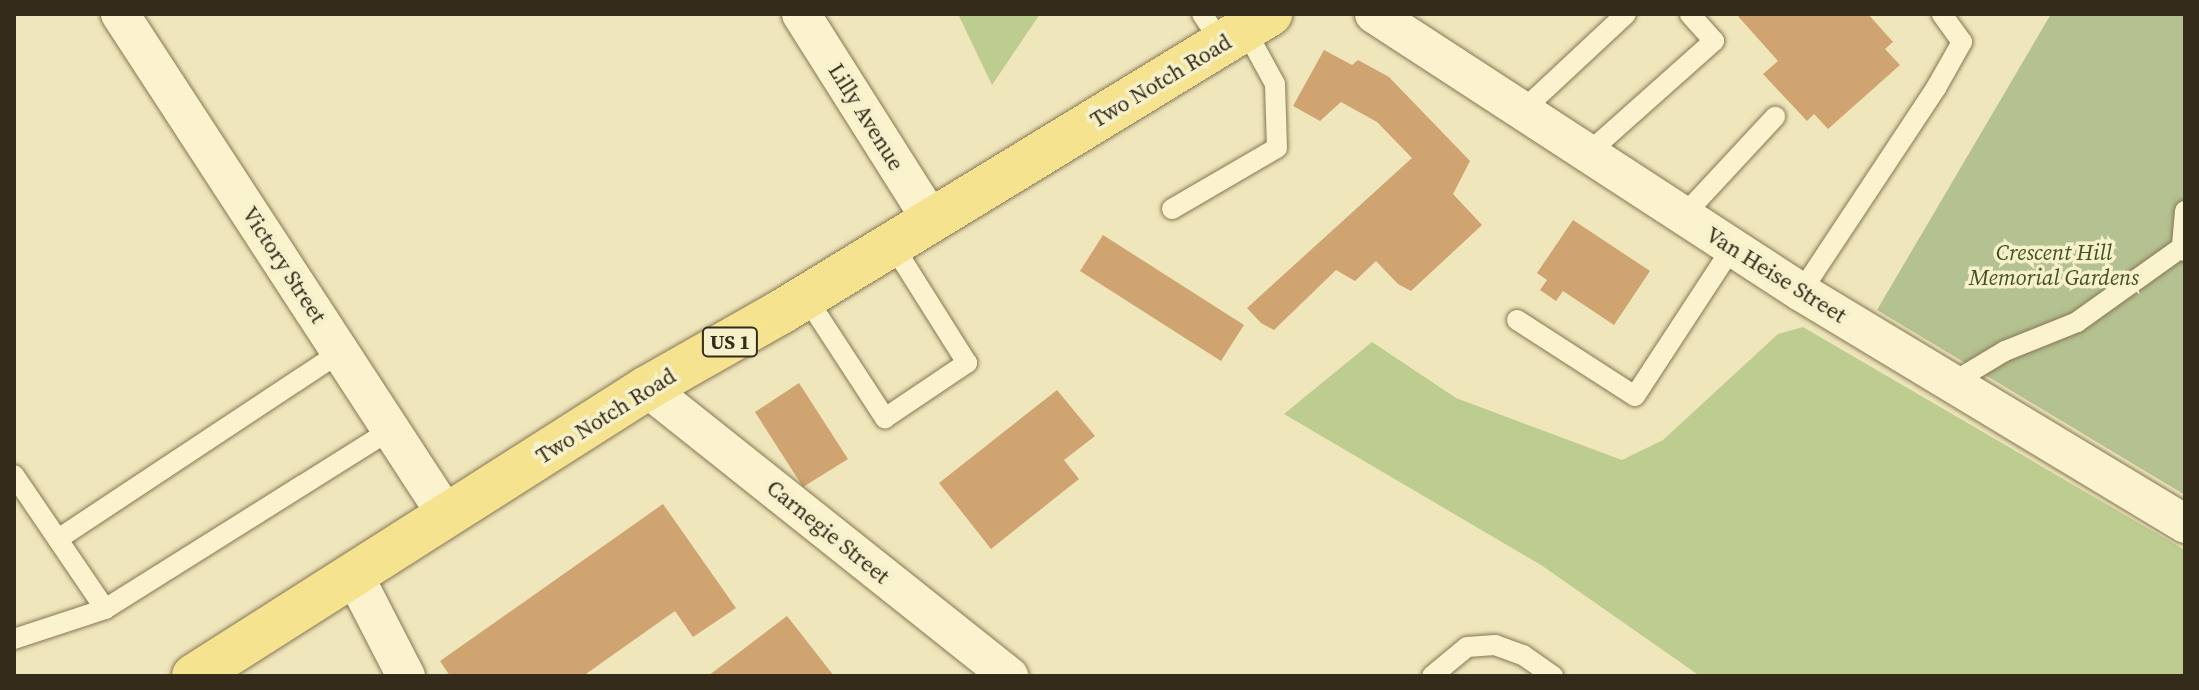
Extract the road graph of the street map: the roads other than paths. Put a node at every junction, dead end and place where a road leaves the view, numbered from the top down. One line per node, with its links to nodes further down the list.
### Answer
1 (120, 14): 21 (street, Victory Street)
2 (801, 14): 14 (street, Lilly Avenue)
3 (1374, 14): 8 (street, Van Heise Street)
4 (1626, 14): 8 (lane)
5 (1690, 14): 10 (lane)
6 (1942, 14): 18 (lane)
7 (1235, 25): 11 (lane); 14 (main road, Two Notch Road / US 1)
8 (1522, 111): 10 (street, Van Heise Street)
9 (1775, 117): 13 (lane)
10 (1587, 154): 13 (street, Van Heise Street)
11 (1172, 209)
12 (2185, 211): 17 (lane)
13 (1682, 217): 16 (street, Van Heise Street)
14 (931, 220): 15 (main road, Two Notch Road / US 1)
15 (892, 244): 19 (main road, Two Notch Road / US 1); 19 (lane)
16 (1732, 248): 18 (street, Van Heise Street); 20 (lane)
17 (2184, 249): 22 (lane)
18 (1801, 292): 22 (street, Van Heise Street)
19 (806, 297): 23 (main road, Two Notch Road / US 1)
20 (1517, 320)
21 (340, 352): 24 (street, Victory Street); 28 (lane)
22 (1950, 384): 27 (street, Van Heise Street)
23 (647, 388): 26 (main road, Two Notch Road / US 1); 34 (street, Carnegie Street)
24 (392, 429): 26 (street, Victory Street); 30 (lane)
25 (14, 475): 28 (lane)
26 (447, 516): 29 (main road, Two Notch Road / US 1)
27 (2185, 524)
28 (58, 539): 30 (lane)
29 (354, 575): 32 (main road, Two Notch Road / US 1); 33 (street)
30 (105, 609): 31 (lane)
31 (14, 639)
32 (194, 676)
33 (406, 676)
34 (1009, 676)
35 (1432, 676): 36 (lane)
36 (1553, 676)

